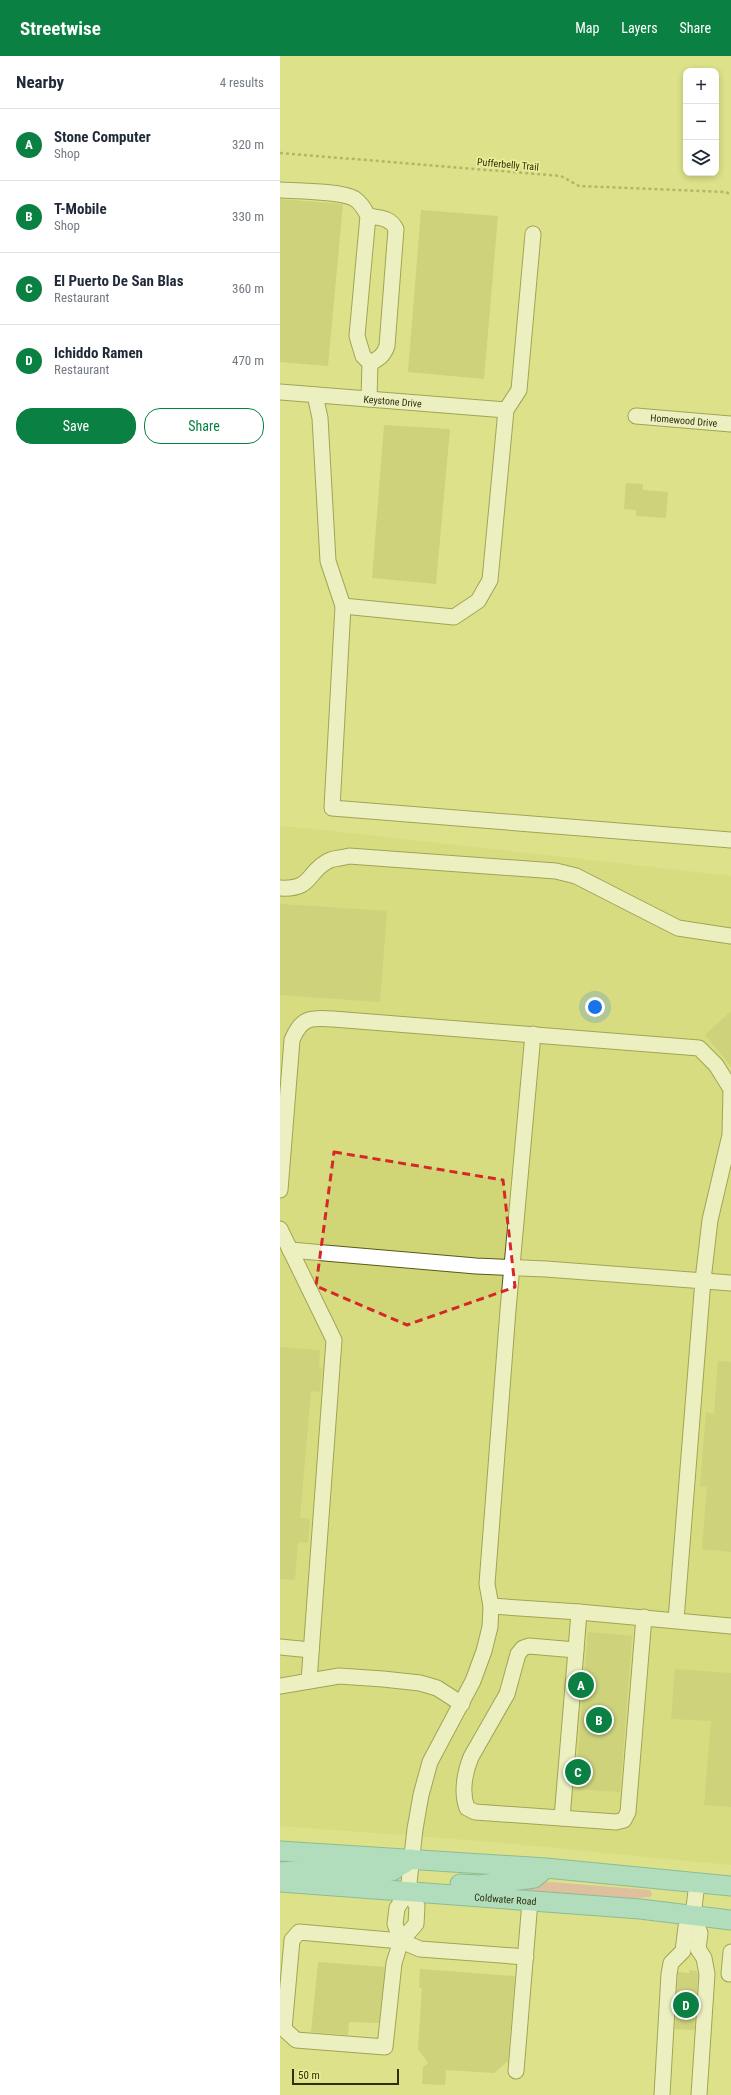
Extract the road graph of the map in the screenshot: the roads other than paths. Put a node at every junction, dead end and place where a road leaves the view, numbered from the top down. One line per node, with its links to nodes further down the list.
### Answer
1 (280, 190): 2 (street)
2 (368, 216): 4 (street); 4 (street)
3 (533, 234): 8 (street)
4 (370, 363): 7 (street)
5 (280, 392): 6 (street, Keystone Drive)
6 (315, 395): 7 (street, Keystone Drive); 11 (street)
7 (369, 399): 8 (street, Keystone Drive)
8 (506, 410): 11 (street)
9 (636, 416): 10 (street, Homewood Drive)
10 (731, 424)
11 (343, 606): 12 (street)
12 (731, 840)
13 (280, 888): 14 (street)
14 (731, 936)
15 (533, 1034): 16 (street); 19 (street); 20 (street)
16 (280, 1190)
17 (280, 1229): 18 (street)
18 (290, 1250): 19 (street); 28 (street)
19 (513, 1267): 20 (street); 22 (street)
20 (703, 1280): 21 (street); 25 (street)
21 (731, 1283)
22 (491, 1606): 23 (street); 32 (street)
23 (579, 1612): 24 (street); 29 (street)
24 (644, 1617): 25 (street); 33 (street)
25 (676, 1620): 26 (street)
26 (731, 1626)
27 (280, 1647): 28 (street)
28 (311, 1650): 30 (street)
29 (576, 1650): 33 (street); 33 (street)
30 (309, 1681): 31 (street); 32 (street)
31 (280, 1686)
32 (462, 1704): 35 (street)
33 (562, 1818)
34 (282, 1854): 35 (main road)
35 (411, 1858): 36 (main road); 37 (main road); 41 (street)
36 (546, 1868): 39 (main road); 41 (main road)
37 (280, 1872)
38 (280, 1882): 41 (main road, Coldwater Road)
39 (697, 1883): 40 (main road); 43 (street)
40 (731, 1886)
41 (408, 1892): 42 (main road, Coldwater Road); 45 (street); 45 (street)
42 (530, 1901): 43 (main road, Coldwater Road); 47 (street)
43 (693, 1916): 44 (main road, Coldwater Road); 51 (street); 52 (street)
44 (731, 1920)
45 (401, 1941): 47 (street); 49 (street); 49 (street)
46 (731, 1952): 48 (street)
47 (526, 1957): 50 (street)
48 (729, 1974)
49 (284, 1997)
50 (516, 2071)
51 (662, 2095)
52 (699, 2095)

